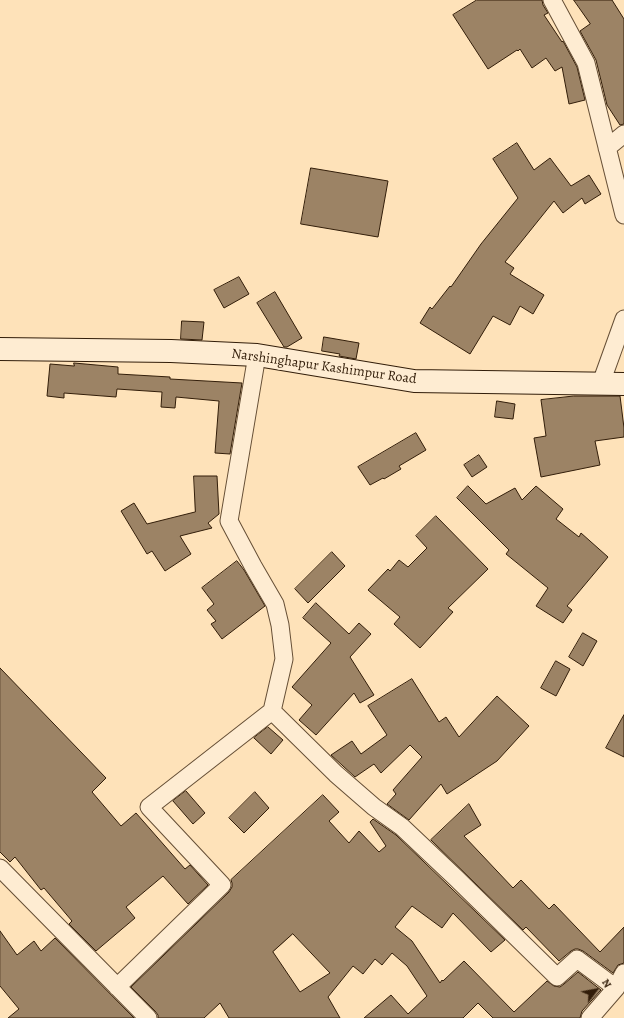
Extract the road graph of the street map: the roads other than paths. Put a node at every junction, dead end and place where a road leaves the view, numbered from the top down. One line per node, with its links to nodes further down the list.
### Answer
1 (552, 0): 3 (street)
2 (624, 134): 3 (street)
3 (607, 148): 4 (street)
4 (624, 215)
5 (624, 319): 8 (street)
6 (0, 349): 7 (street, Narshinghapur Kashimpur Road)
7 (258, 355): 8 (street, Narshinghapur Kashimpur Road); 10 (street)
8 (601, 383): 9 (street, Narshinghapur Kashimpur Road)
9 (624, 384)
10 (272, 711): 12 (street); 13 (street)
11 (0, 868): 13 (street)
12 (620, 980): 15 (street)
13 (117, 986): 14 (street)
14 (148, 1018)
15 (590, 1018)

